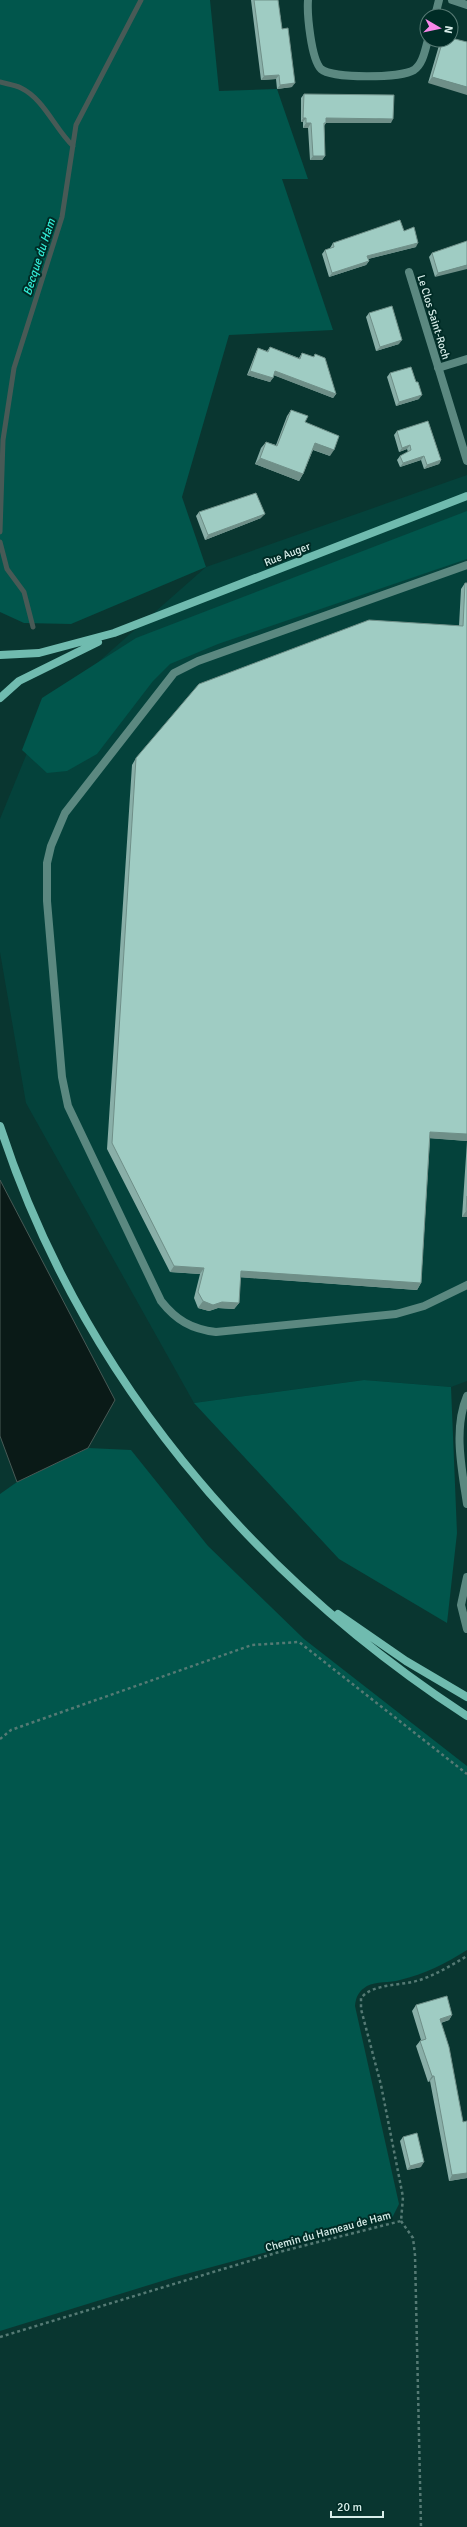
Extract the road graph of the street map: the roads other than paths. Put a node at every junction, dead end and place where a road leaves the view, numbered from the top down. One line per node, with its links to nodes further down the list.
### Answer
1 (308, 0): 4 (street)
2 (452, 0): 3 (street)
3 (467, 5)
4 (425, 48)
5 (408, 272): 7 (street, Le Clos Saint-Roch)
6 (467, 359): 7 (street, Le Clos Saint-Roch)
7 (438, 368): 8 (street, Le Clos Saint-Roch)
8 (467, 461)
9 (467, 496): 11 (main road, Rue Auger)
10 (467, 565): 15 (street)
11 (114, 633): 12 (main road, Rue Auger); 13 (main road, Rue Auger)
12 (0, 655)
13 (0, 698)
14 (0, 1126): 19 (main road)
15 (467, 1285)
16 (467, 1396): 17 (street)
17 (467, 1504)
18 (467, 1577): 20 (street)
19 (318, 1600): 21 (main road); 22 (main road)
20 (467, 1629)
21 (467, 1698)
22 (467, 1716)

